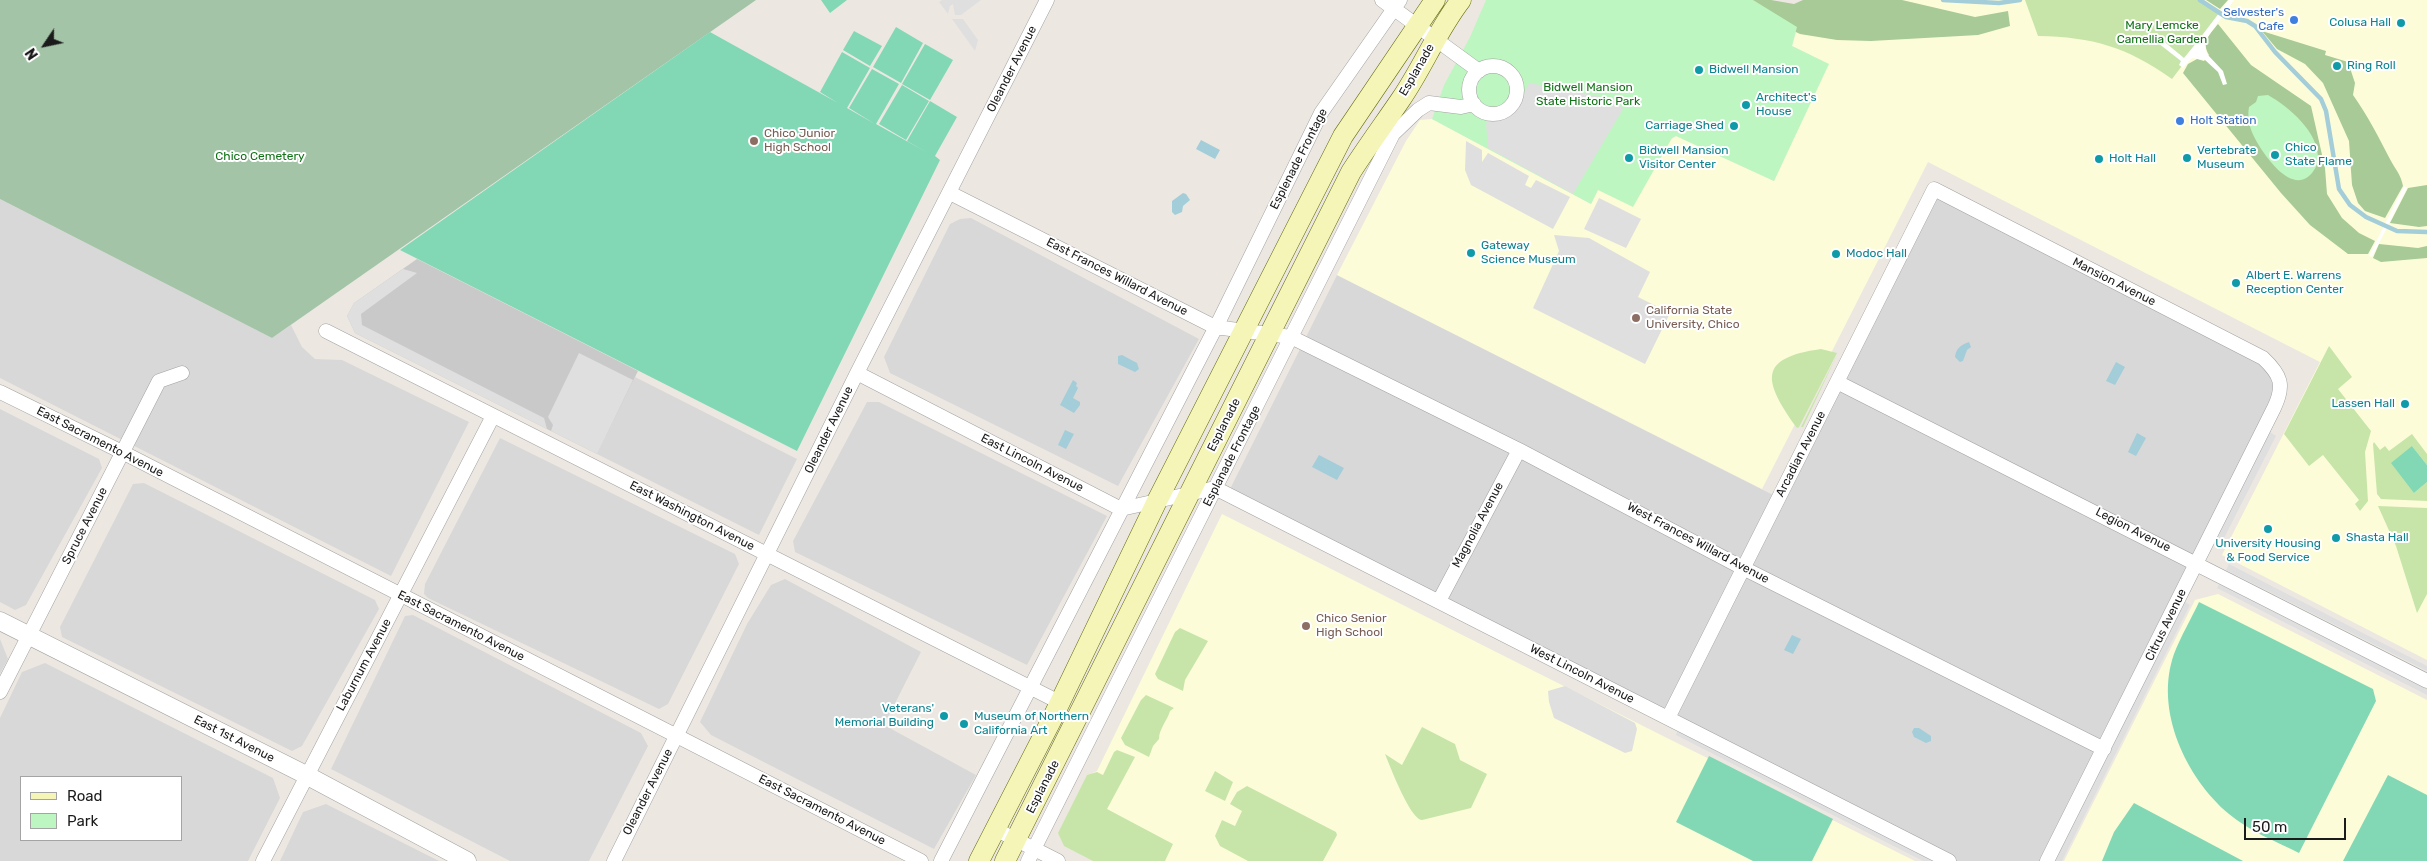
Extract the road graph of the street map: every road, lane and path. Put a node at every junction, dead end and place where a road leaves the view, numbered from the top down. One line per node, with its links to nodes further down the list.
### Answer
1 (1047, 0): 10 (street, Oleander Avenue)
2 (1434, 0): 5 (main road, Esplanade)
3 (1461, 0): 6 (main road, Esplanade)
4 (1392, 3): 5 (street); 11 (street, Esplenade Frontage)
5 (1416, 25): 6 (street); 13 (main road, Esplanade)
6 (1435, 39): 7 (street); 14 (main road, Esplanade)
7 (1479, 71): 8 (street); 8 (street)
8 (1474, 104): 15 (street, Esplanade Frontage)
9 (1934, 189): 18 (street, Arcadian Avenue); 19 (street, Mansion Avenue)
10 (950, 193): 11 (street, East Frances Willard Avenue); 17 (street, Oleander Avenue)
11 (1215, 327): 13 (street, East Frances Willard Avenue); 27 (street)
12 (326, 331): 21 (street, East Washington Avenue)
13 (1244, 331): 14 (street, East Frances Willard Avenue); 26 (main road, Esplanade)
14 (1269, 334): 15 (street, East Frances Willard Avenue); 25 (main road, Esplanade)
15 (1291, 338): 22 (street, West Frances Willard Avenue); 24 (street, Esplanade Frontage)
16 (182, 373): 23 (street, Spruce Avenue)
17 (856, 373): 27 (street, East Lincoln Avenue); 28 (street, Oleander Avenue)
18 (1838, 382): 29 (street, Legion Avenue); 30 (street, Arcadian Avenue)
19 (2280, 387): 29 (street, Citrus Avenue)
20 (0, 392): 23 (street, East Sacramento Avenue)
21 (493, 416): 28 (street, East Washington Avenue); 31 (street, Laburnum Avenue)
22 (1520, 450): 30 (street, West Frances Willard Avenue); 32 (street, Magnolia Avenue)
23 (122, 452): 31 (street, East Sacramento Avenue); 34 (street, Spruce Avenue)
24 (1215, 488): 25 (street); 32 (street, West Lincoln Avenue); 44 (street, Esplanade Frontage)
25 (1189, 494): 26 (street); 44 (main road, Esplanade)
26 (1157, 501): 27 (street); 38 (main road, Esplanade)
27 (1121, 509): 36 (street)
28 (766, 554): 36 (street, East Washington Avenue); 40 (street, Oleander Avenue)
29 (2198, 563): 35 (street, Legion Avenue); 41 (street, Citrus Avenue)
30 (1743, 568): 39 (street, Arcadian Avenue); 41 (street, West Frances Willard Avenue)
31 (400, 596): 40 (street, East Sacramento Avenue); 42 (street, Laburnum Avenue)
32 (1439, 601): 39 (street, West Lincoln Avenue)
33 (0, 621): 34 (street, East 1st Avenue)
34 (29, 636): 37 (street, Spruce Avenue); 42 (street, East 1st Avenue)
35 (2427, 681)
36 (1032, 687): 38 (street, East Washington Avenue); 49 (street)
37 (0, 692)
38 (1059, 702): 43 (main road, Esplanade)
39 (1668, 718): 53 (street, West Lincoln Avenue)
40 (677, 735): 47 (street, Oleander Avenue); 48 (street, East Sacramento Avenue)
41 (2104, 749): 54 (street, Citrus Avenue)
42 (306, 775): 45 (street, Laburnum Avenue); 46 (street, East 1st Avenue)
43 (997, 830): 44 (street); 50 (main road, Esplanade)
44 (1026, 850): 51 (main road, Esplanade); 52 (street)
45 (263, 861)
46 (467, 861)
47 (614, 861)
48 (921, 861)
49 (942, 861)
50 (980, 861)
51 (1005, 861)
52 (1058, 861)
53 (1949, 861)
54 (2047, 861)

